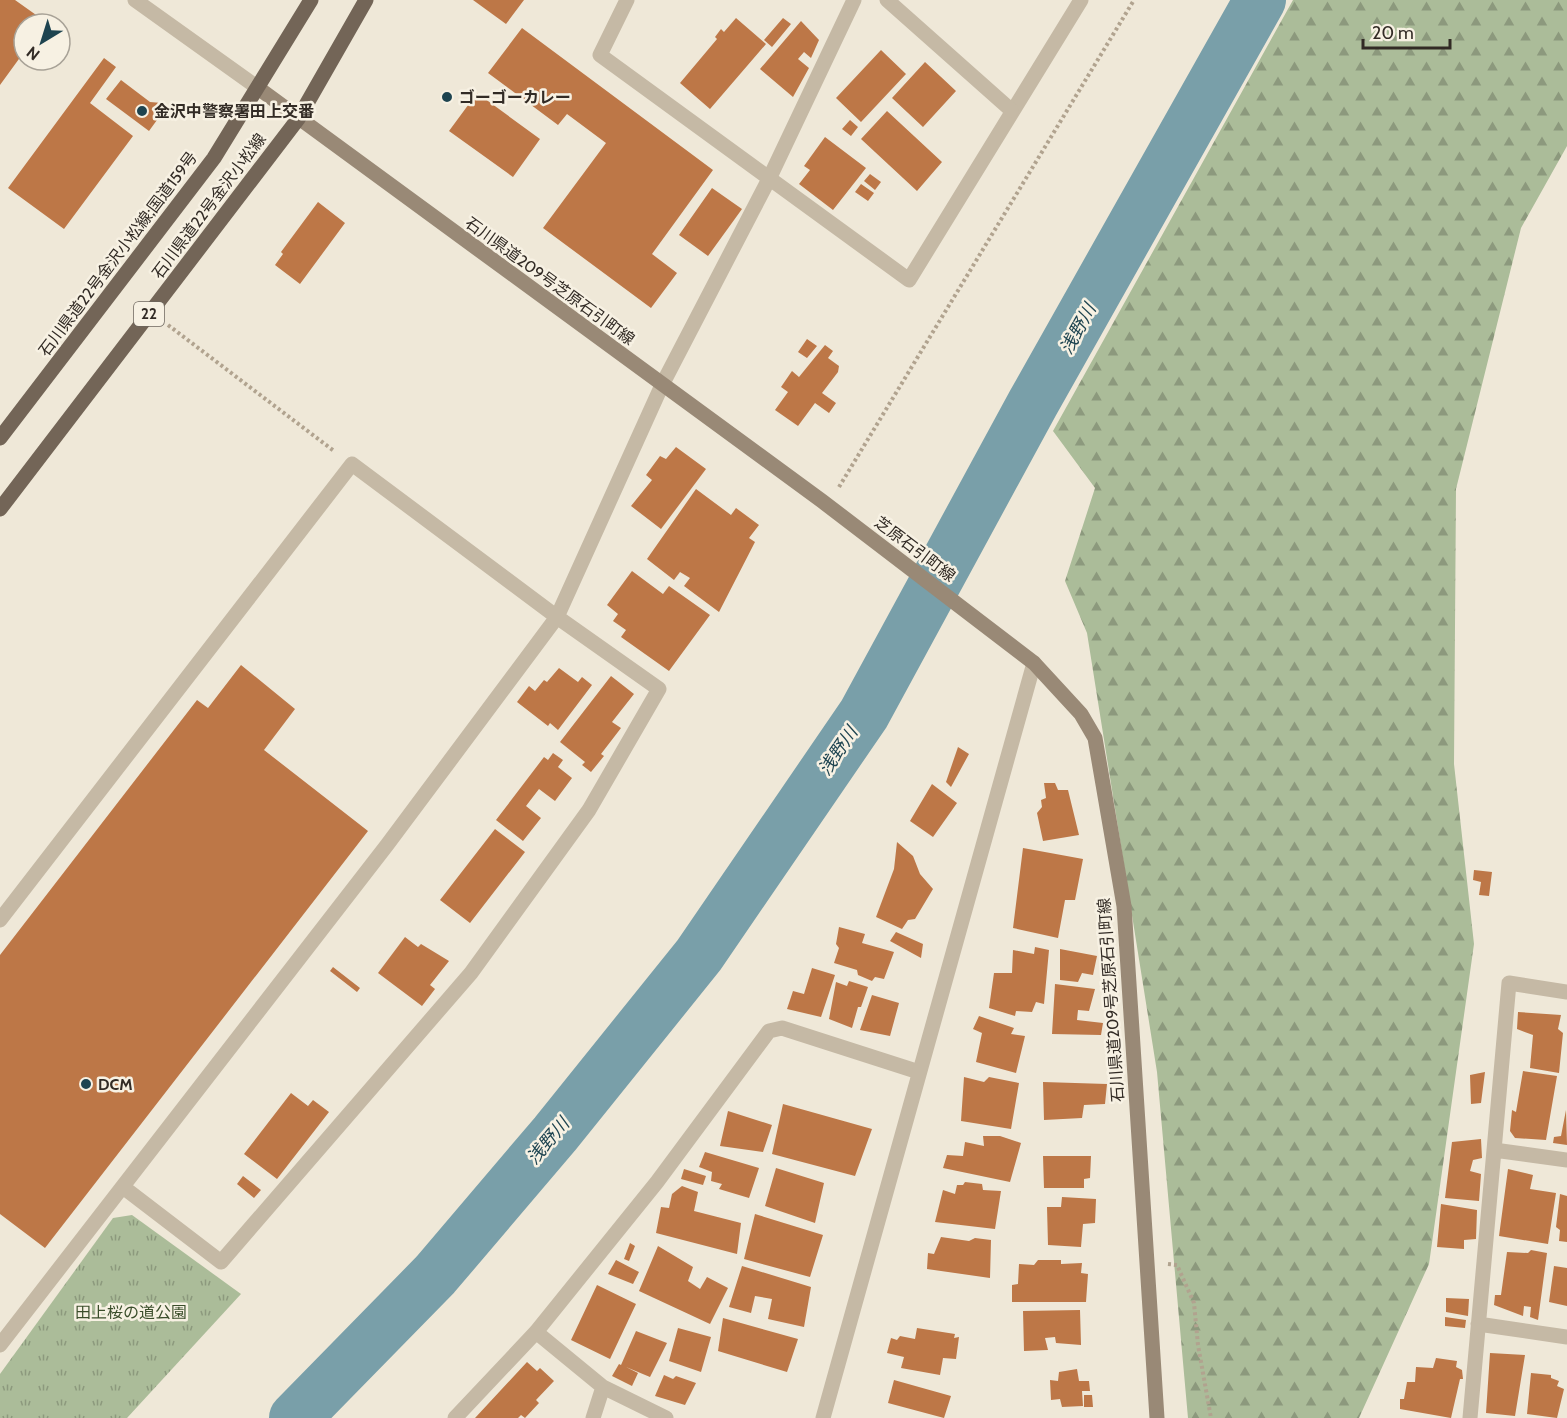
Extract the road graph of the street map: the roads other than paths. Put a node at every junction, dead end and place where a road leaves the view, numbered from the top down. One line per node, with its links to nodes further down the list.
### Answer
1 (135, 0): 8 (street)
2 (311, 0): 8 (main road, 22)
3 (366, 0): 10 (main road, 石川県道22号金沢小松線 / 22)
4 (627, 0): 11 (street)
5 (855, 0): 11 (street)
6 (887, 0): 9 (street)
7 (1081, 0): 9 (street)
8 (258, 88): 10 (main road, 石川県道209号芝原石引町線); 13 (main road, 石川県道22号金沢小松線;国道159号 / 22)
9 (1011, 110): 11 (street)
10 (298, 119): 12 (main road, 石川県道209号芝原石引町線); 15 (main road, 石川県道22号金沢小松線 / 22)
11 (769, 178): 12 (street)
12 (662, 385): 14 (main road, 石川県道209号芝原石引町線); 16 (street)
13 (0, 438)
14 (822, 501): 17 (main road, 芝原石引町線)
15 (0, 509)
16 (557, 616): 19 (street); 24 (street); 24 (street)
17 (986, 626): 18 (main road, 石川県道209号芝原石引町線)
18 (1034, 663): 21 (street); 34 (main road, 石川県道209号芝原石引町線)
19 (0, 920)
20 (1567, 992): 22 (street)
21 (919, 1072): 26 (street); 33 (street)
22 (1494, 1150): 23 (street); 25 (street)
23 (1567, 1160)
24 (123, 1187): 28 (street)
25 (1478, 1324): 27 (street); 35 (street)
26 (536, 1332): 29 (street); 30 (street)
27 (1567, 1336)
28 (0, 1345)
29 (603, 1387): 31 (street); 32 (street)
30 (455, 1418)
31 (593, 1418)
32 (666, 1418)
33 (823, 1418)
34 (1157, 1418)
35 (1470, 1418)

